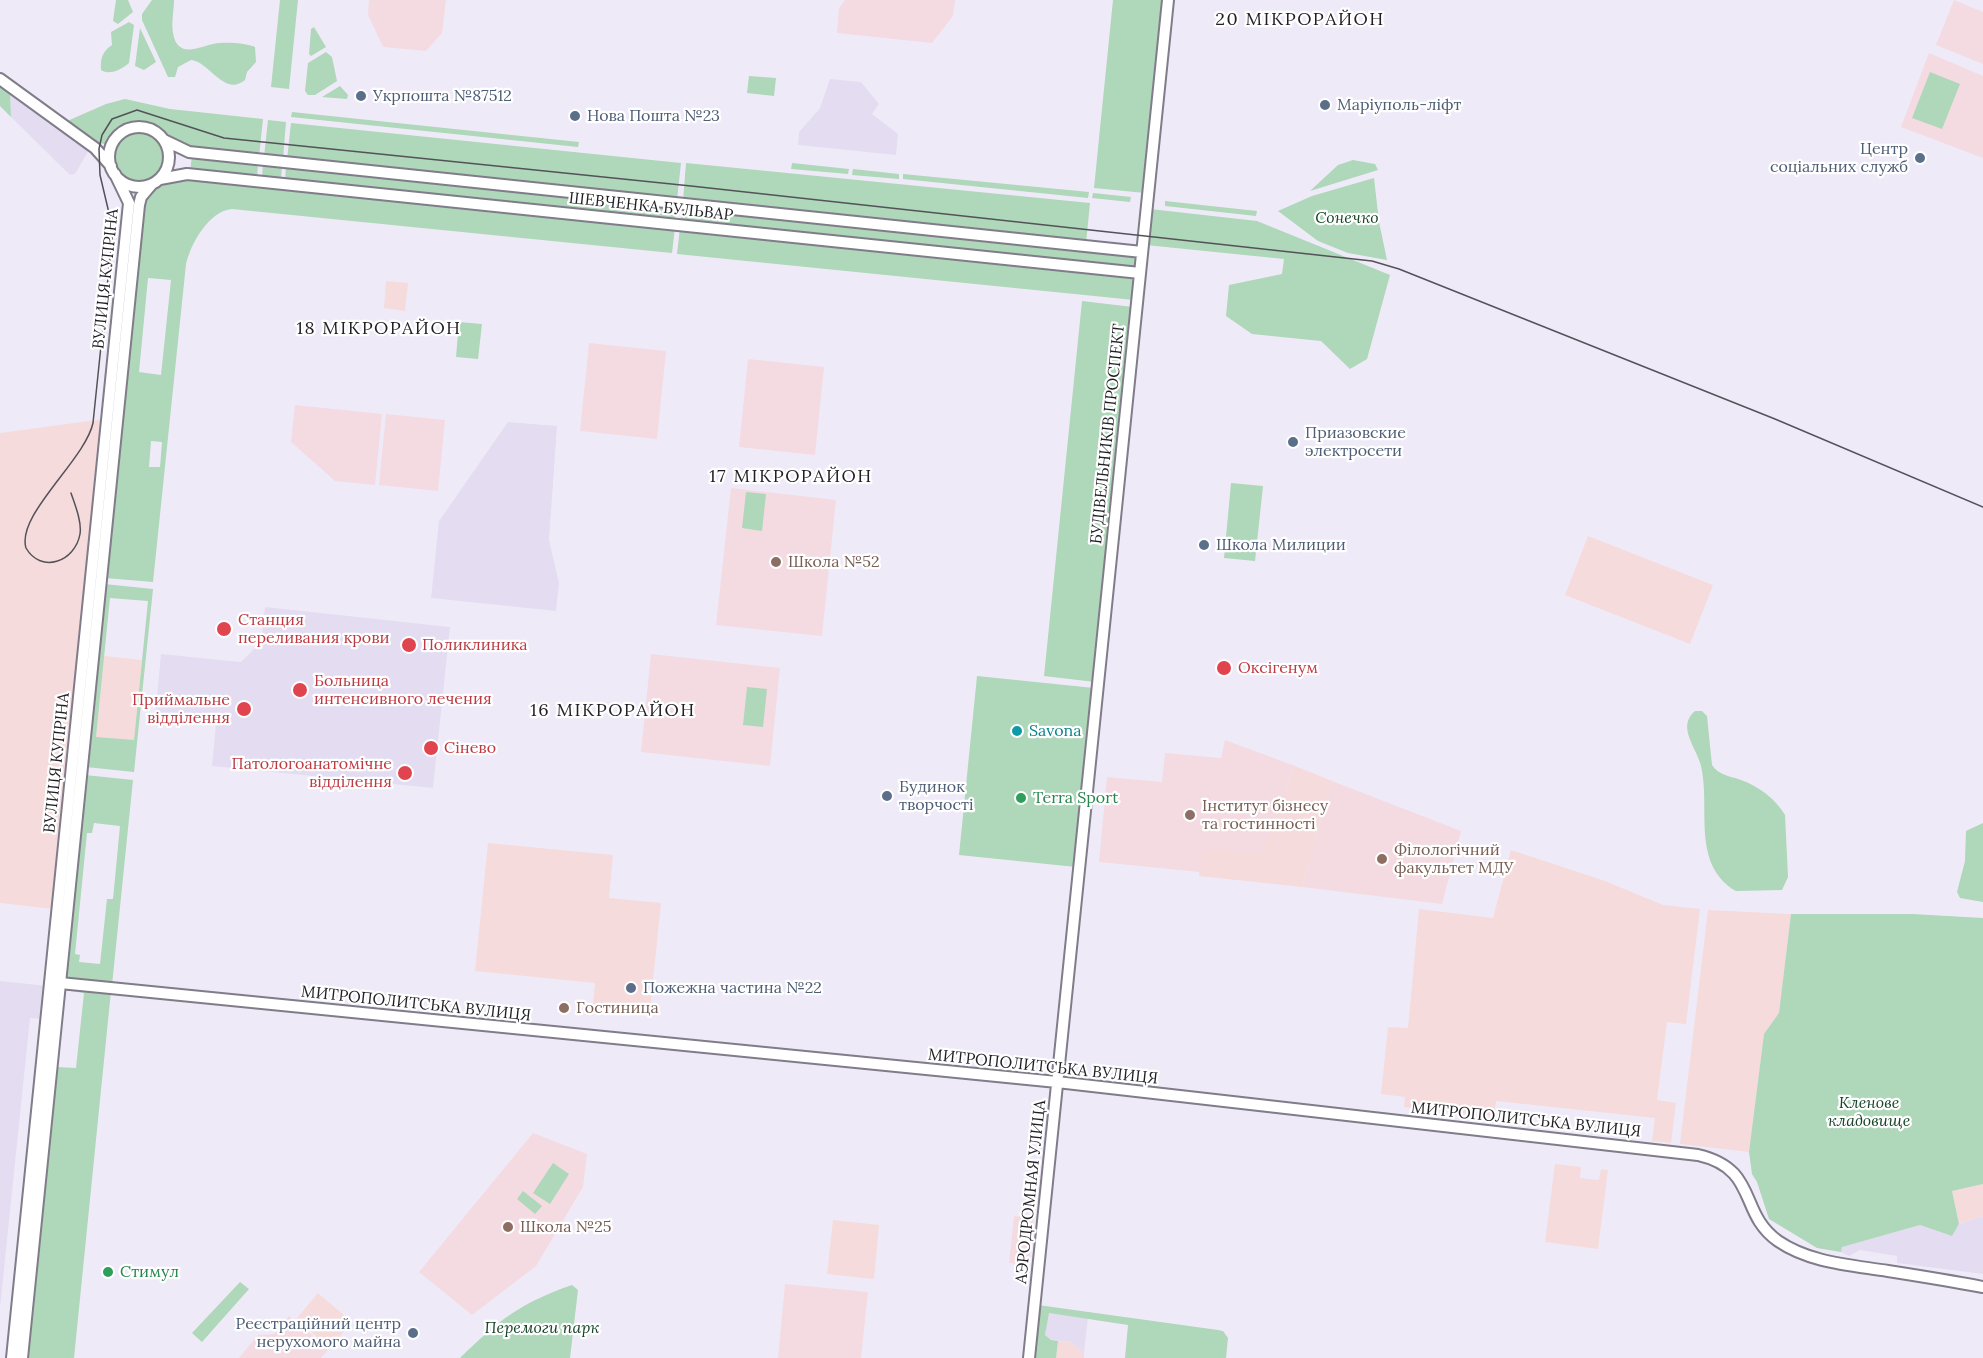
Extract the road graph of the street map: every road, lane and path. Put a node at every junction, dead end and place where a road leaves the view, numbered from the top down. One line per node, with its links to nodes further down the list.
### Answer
1 (1168, 0): 14 (main road, БУДІВЕЛЬНИКІВ ПРОСПЕКТ)
2 (0, 79): 5 (main road)
3 (165, 140): 4 (main road); 6 (main road, ШЕВЧЕНКА БУЛЬВАР); 9 (main road)
4 (114, 141): 5 (main road); 8 (main road)
5 (95, 148): 8 (main road)
6 (261, 160): 7 (main road, ШЕВЧЕНКА БУЛЬВАР); 10 (main road)
7 (285, 162): 11 (main road); 12 (main road, ШЕВЧЕНКА БУЛЬВАР)
8 (113, 170): 9 (main road); 16 (main road, ВУЛИЦЯ КУПРІНА)
9 (156, 181): 10 (main road, ШЕВЧЕНКА БУЛЬВАР); 16 (main road, ВУЛИЦЯ КУПРІНА)
10 (259, 181): 11 (main road, ШЕВЧЕНКА БУЛЬВАР)
11 (282, 183): 13 (main road, ШЕВЧЕНКА БУЛЬВАР)
12 (680, 204): 13 (main road); 14 (main road, ШЕВЧЕНКА БУЛЬВАР)
13 (678, 225): 15 (main road, ШЕВЧЕНКА БУЛЬВАР)
14 (1142, 252): 15 (main road, БУДІВЕЛЬНИКІВ ПРОСПЕКТ)
15 (1140, 273): 17 (main road, БУДІВЕЛЬНИКІВ ПРОСПЕКТ)
16 (96, 580): 18 (main road, ВУЛИЦЯ КУПРІНА)
17 (1079, 870): 19 (main road, АЭРОДРОМНАЯ УЛИЦА)
18 (55, 983): 19 (main road, МИТРОПОЛИТСЬКА ВУЛИЦЯ); 21 (main road, ВУЛИЦЯ КУПРІНА)
19 (1057, 1082): 20 (main road, МИТРОПОЛИТСЬКА ВУЛИЦЯ); 24 (main road, АЭРОДРОМНАЯ УЛИЦА)
20 (1983, 1287)
21 (20, 1327): 22 (main road, ВУЛИЦЯ КУПРІНА); 23 (main road, ВУЛИЦЯ КУПРІНА)
22 (12, 1358)
23 (22, 1358)
24 (1029, 1358)

